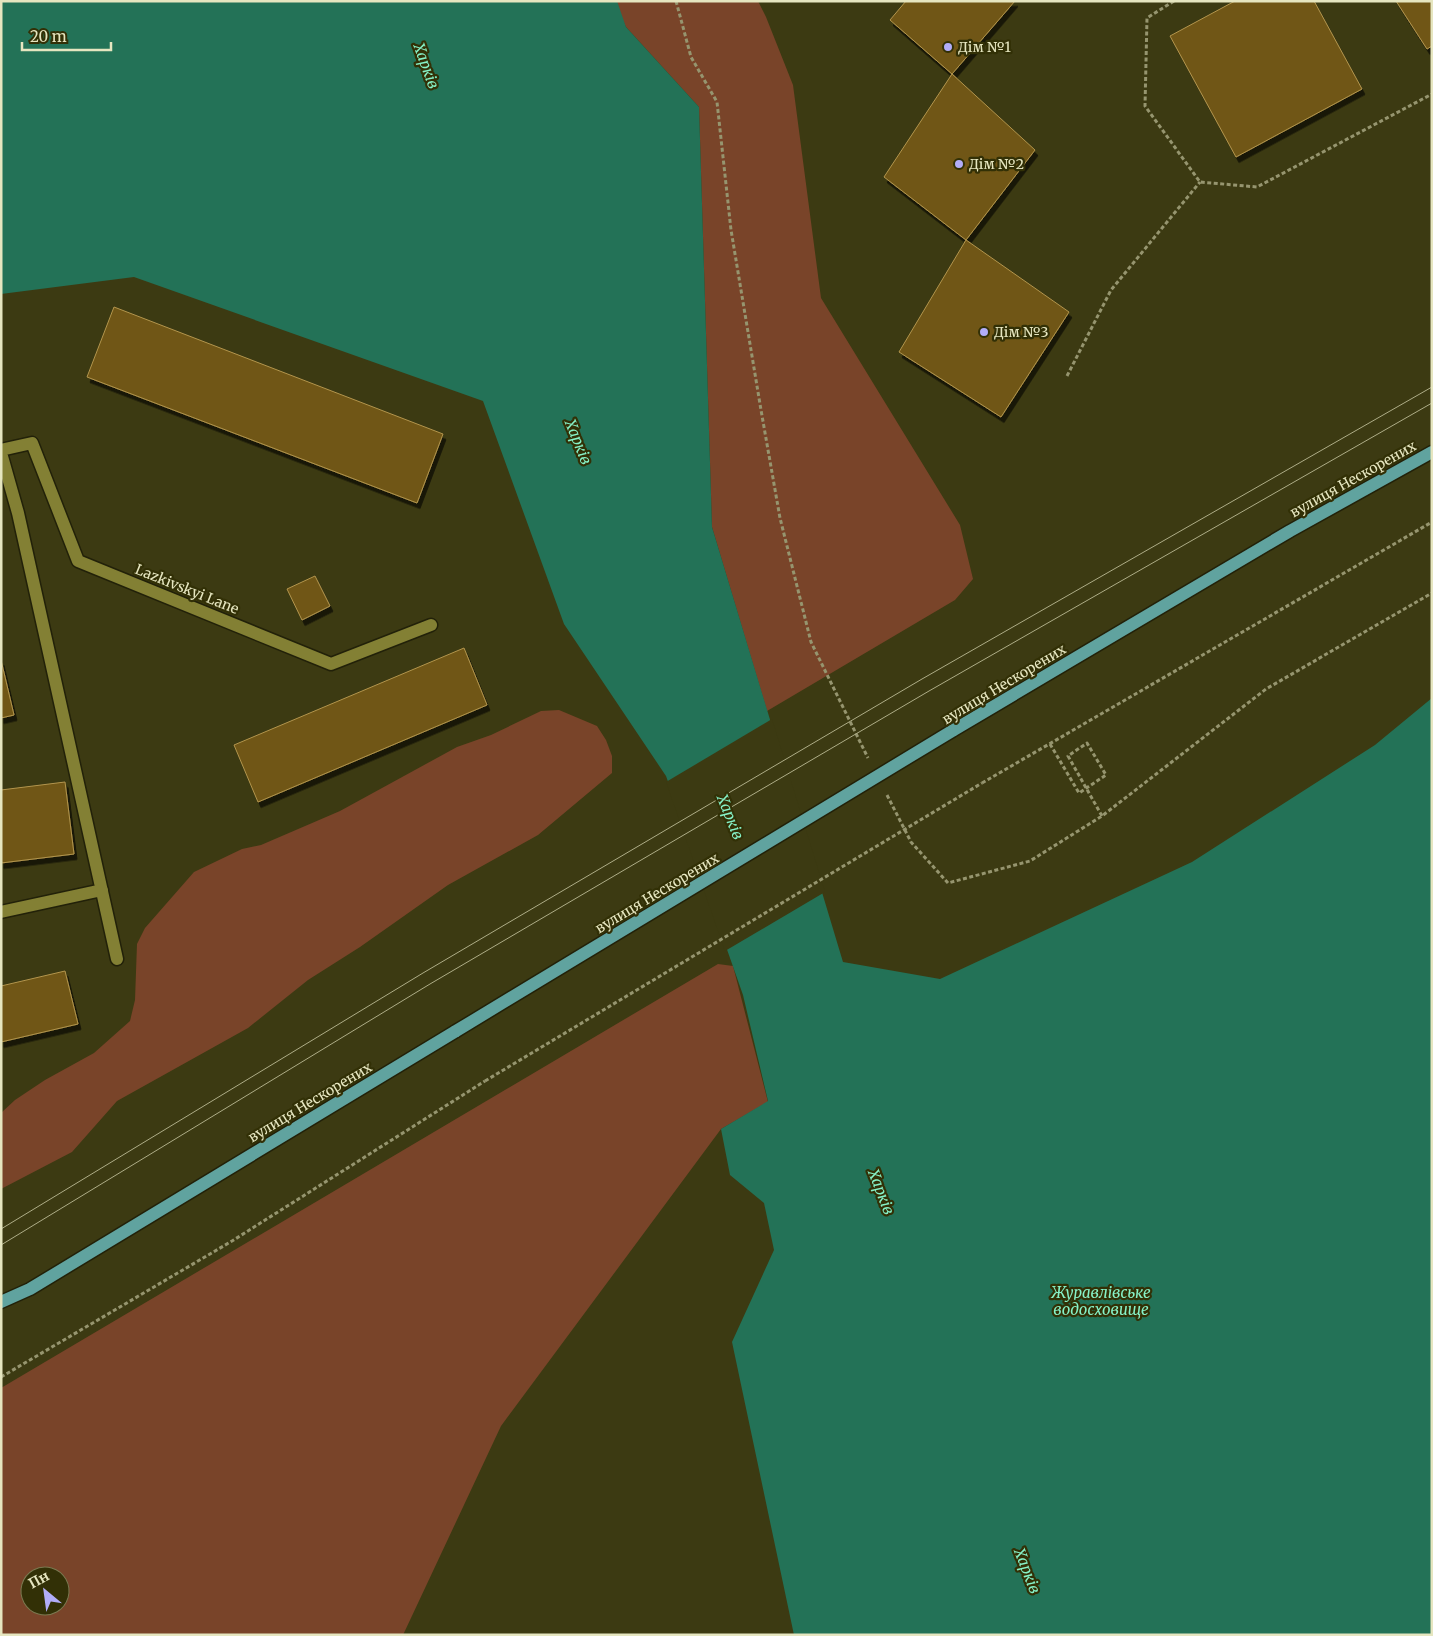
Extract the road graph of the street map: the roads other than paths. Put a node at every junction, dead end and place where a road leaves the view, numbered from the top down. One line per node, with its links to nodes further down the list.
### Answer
1 (1, 451): 3 (street, Lazkivskyi Lane); 4 (street, Lazkivskyi Lane)
2 (1432, 452): 7 (main road, вулиця Нескорених, bridge)
3 (431, 625)
4 (102, 890): 5 (street); 6 (street, Lazkivskyi Lane)
5 (1, 912)
6 (117, 959)
7 (30, 1288): 8 (main road, вулиця Нескорених); 9 (main road, вулиця Нескорених)
8 (1, 1302)
9 (1, 1311)

